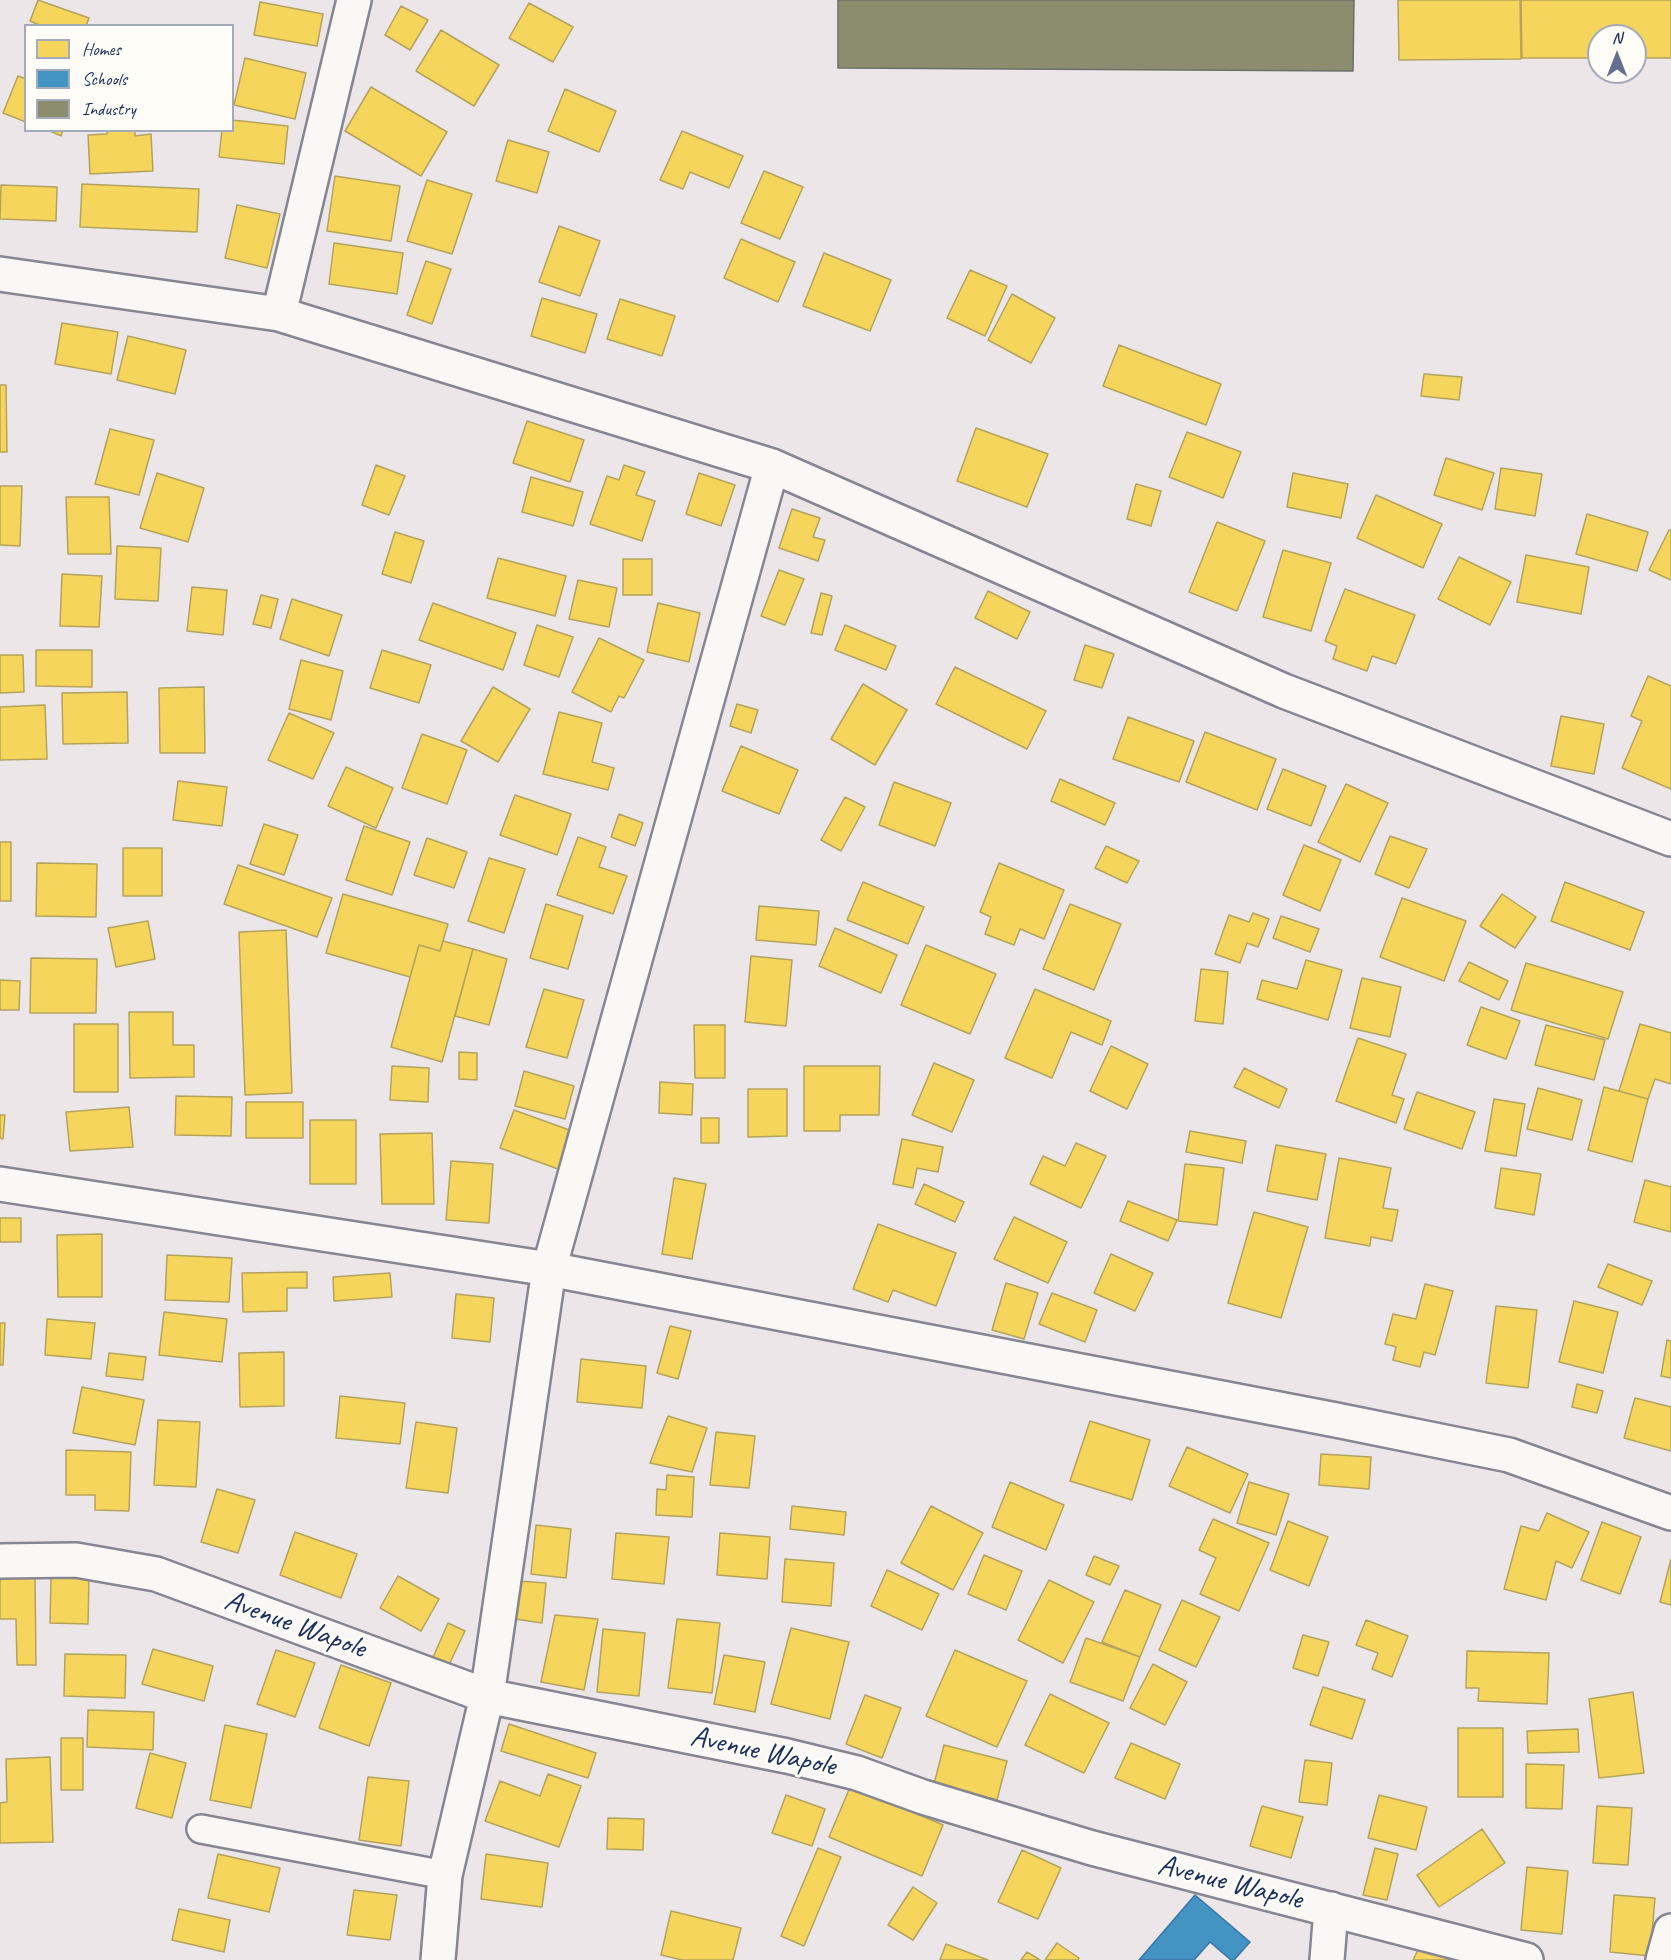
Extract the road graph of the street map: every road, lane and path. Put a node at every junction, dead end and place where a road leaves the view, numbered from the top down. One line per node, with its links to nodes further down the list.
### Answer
1 (354, 0): 3 (street)
2 (0, 274): 3 (street)
3 (279, 314): 4 (street)
4 (772, 466): 5 (street); 7 (street)
5 (1671, 839)
6 (0, 1184): 7 (street)
7 (549, 1269): 8 (street); 10 (street)
8 (1671, 1513)
9 (0, 1561): 10 (street, Avenue Wapole)
10 (487, 1696): 12 (street); 13 (street, Avenue Wapole)
11 (201, 1829): 12 (lane)
12 (445, 1875): 15 (street)
13 (1331, 1909): 16 (street); 17 (street, Avenue Wapole)
14 (1671, 1931): 18 (street)
15 (438, 1960)
16 (1327, 1960)
17 (1526, 1960)
18 (1663, 1960)

